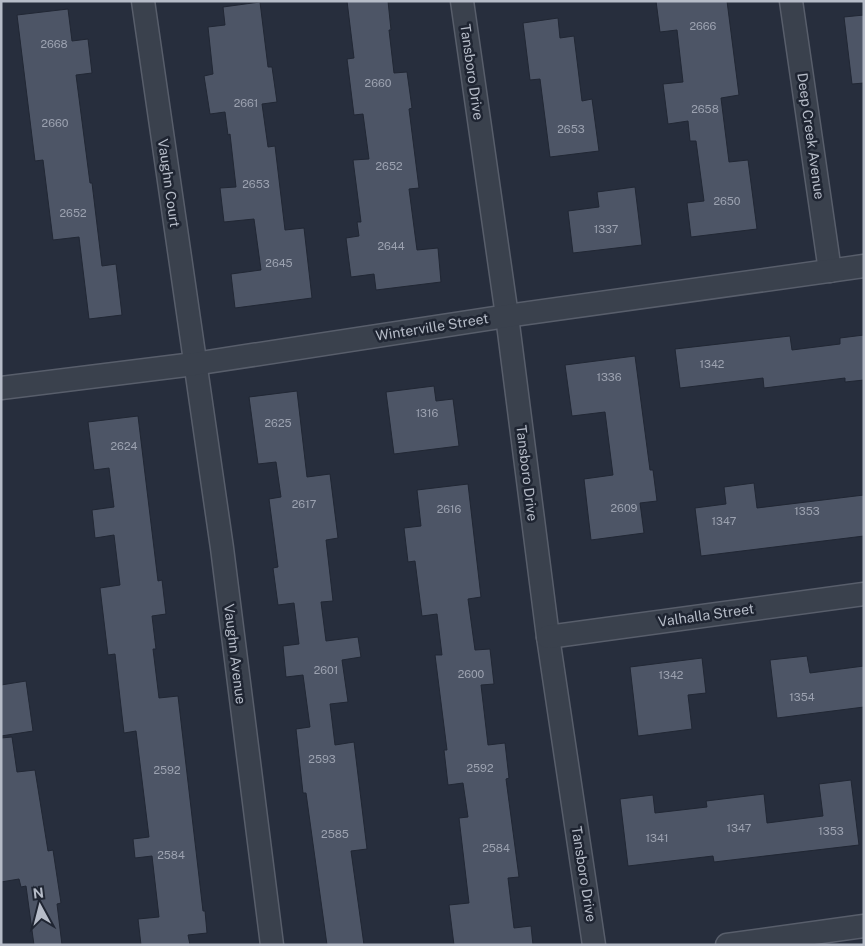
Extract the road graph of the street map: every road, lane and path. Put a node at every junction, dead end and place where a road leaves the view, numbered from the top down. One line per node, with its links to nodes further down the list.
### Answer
1 (143, 1): 7 (street, Vaughn Court)
2 (462, 1): 6 (street, Tansboro Drive)
3 (791, 1): 5 (street, Deep Creek Avenue)
4 (864, 266): 5 (street, Winterville Street)
5 (830, 270): 6 (street, Winterville Street)
6 (507, 316): 7 (street, Winterville Street); 10 (street, Tansboro Drive)
7 (194, 364): 8 (street, Winterville Street); 12 (street, Vaughn Avenue)
8 (1, 388)
9 (864, 594): 10 (street, Valhalla Street)
10 (548, 636): 13 (street, Tansboro Drive)
11 (864, 926): 14 (street)
12 (272, 945)
13 (594, 945)
14 (727, 945)

